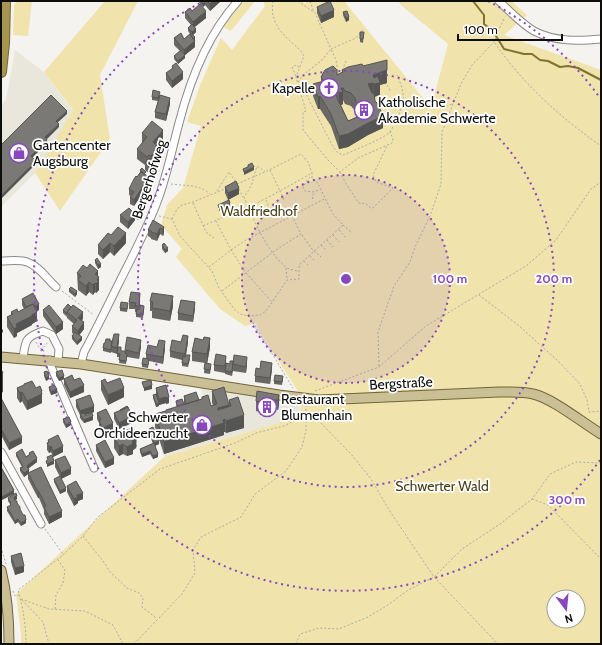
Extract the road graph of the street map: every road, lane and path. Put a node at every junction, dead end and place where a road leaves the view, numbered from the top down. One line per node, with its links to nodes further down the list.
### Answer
1 (5, 1): 15 (highway)
2 (238, 1): 34 (street, Bergerhofweg)
3 (273, 1): 14 (path)
4 (298, 1): 8 (path)
5 (310, 1): 8 (path)
6 (499, 1): 7 (street)
7 (509, 11): 10 (street); 11 (path)
8 (315, 13): 12 (path)
9 (363, 30): 12 (path)
10 (601, 40)
11 (494, 42): 23 (path); 25 (path)
12 (331, 49): 13 (path); 18 (path)
13 (346, 61)
14 (300, 68): 17 (path); 17 (path)
15 (1, 72)
16 (397, 75): 22 (path)
17 (296, 77): 18 (path)
18 (298, 82): 20 (path)
19 (382, 82): 21 (path)
20 (300, 90): 24 (path); 29 (path)
21 (390, 91)
22 (404, 100): 23 (path); 24 (path)
23 (453, 103): 96 (path)
24 (390, 131): 26 (path)
25 (601, 144)
26 (387, 146): 29 (path); 29 (path)
27 (270, 170): 28 (path); 30 (path); 38 (path)
28 (267, 171): 31 (path); 31 (path)
29 (340, 172)
30 (312, 173): 32 (path); 38 (path)
31 (254, 176): 35 (path); 42 (path)
32 (311, 176): 37 (path); 40 (path)
33 (601, 182): 84 (path)
34 (163, 183): 41 (path); 49 (street, Bergerhofweg)
35 (237, 184): 39 (path); 42 (path)
36 (230, 186): 39 (path)
37 (320, 190): 40 (path); 45 (path)
38 (280, 191): 43 (path); 47 (path)
39 (217, 192): 41 (path)
40 (315, 192): 44 (path)
41 (210, 195): 46 (path)
42 (244, 197): 48 (path)
43 (266, 199): 48 (path); 52 (path)
44 (313, 199)
45 (324, 199): 50 (path); 54 (path)
46 (193, 202): 51 (path); 55 (path)
47 (285, 202)
48 (248, 207): 53 (path); 57 (path)
49 (153, 214): 51 (path); 87 (street, Bergerhofweg)
50 (292, 215): 52 (path); 59 (path)
51 (172, 219): 77 (path)
52 (284, 220): 57 (path)
53 (216, 221): 55 (path); 67 (path)
54 (343, 225): 56 (path); 58 (path)
55 (203, 226): 62 (path)
56 (339, 229): 60 (path); 61 (path)
57 (260, 232): 67 (path); 70 (path)
58 (351, 232)
59 (301, 234): 68 (path); 70 (path)
60 (333, 234): 63 (path); 64 (path)
61 (345, 237)
62 (214, 238)
63 (327, 240): 65 (path); 66 (path)
64 (339, 242)
65 (321, 244): 68 (path); 69 (path)
66 (333, 247)
67 (231, 250): 77 (path); 80 (path)
68 (315, 250): 71 (path); 72 (path)
69 (326, 250)
70 (273, 252): 78 (path); 80 (path)
71 (309, 256): 74 (path); 75 (path)
72 (321, 257)
73 (1, 261): 82 (street)
74 (304, 261): 76 (path); 79 (path)
75 (315, 261)
76 (308, 266)
77 (209, 268): 83 (path)
78 (286, 268): 79 (path); 81 (path)
79 (299, 272): 81 (path)
80 (246, 273): 83 (path); 85 (path)
81 (287, 280): 85 (path)
82 (56, 287): 87 (path)
83 (221, 291): 86 (path)
84 (479, 294): 96 (path); 99 (path)
85 (272, 303): 86 (path)
86 (249, 316): 97 (path)
87 (101, 320): 95 (street, Bergerhofweg)
88 (32, 334): 89 (street); 91 (path); 93 (street)
89 (52, 335): 90 (path); 94 (street)
90 (43, 348): 91 (path); 91 (path)
91 (40, 349)
92 (1, 357): 93 (main road, Bergstraße)
93 (23, 358): 94 (main road, Bergstraße)
94 (54, 361): 95 (main road, Bergstraße); 104 (street)
95 (81, 364): 98 (main road, Bergstraße)
96 (379, 367): 98 (path)
97 (293, 388)
98 (306, 398): 101 (main road, Bergstraße)
99 (601, 411)
100 (305, 415): 107 (path); 112 (path); 115 (path)
101 (601, 434)
102 (1, 452): 106 (street)
103 (601, 463): 105 (path)
104 (94, 468)
105 (532, 499): 109 (path); 112 (path)
106 (41, 524): 108 (path)
107 (83, 536): 108 (path); 115 (path)
108 (63, 555): 110 (path)
109 (601, 559)
110 (57, 560): 113 (path); 114 (path)
111 (1, 570): 116 (main road)
112 (434, 577): 121 (path); 122 (path)
113 (20, 599): 114 (path); 117 (path); 118 (path)
114 (55, 609): 119 (path)
115 (157, 619): 120 (path)
116 (9, 644)
117 (26, 644)
118 (49, 644)
119 (123, 644)
120 (134, 644)
121 (296, 644)
122 (498, 644)

